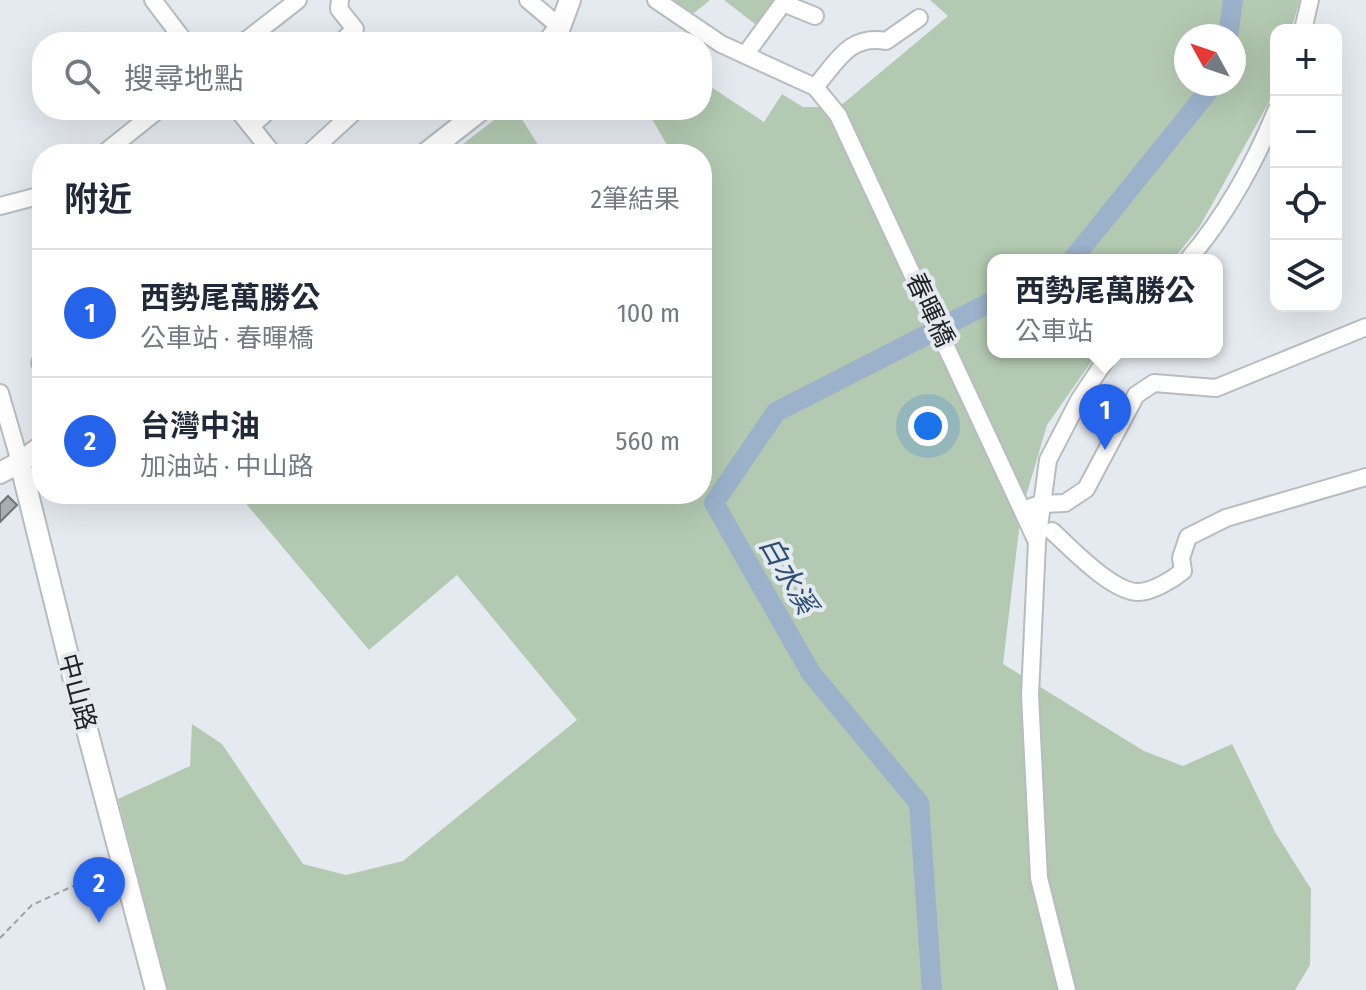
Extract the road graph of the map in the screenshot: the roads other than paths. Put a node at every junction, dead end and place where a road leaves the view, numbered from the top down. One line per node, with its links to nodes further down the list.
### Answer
1 (153, 0): 11 (street)
2 (298, 0): 12 (street)
3 (340, 0): 13 (street)
4 (528, 0): 14 (street)
5 (570, 0): 15 (main road)
6 (656, 0): 16 (street)
7 (1310, 0): 10 (street)
8 (815, 16): 18 (street)
9 (919, 18): 19 (street)
10 (1304, 24)
11 (177, 32)
12 (257, 32)
13 (352, 32)
14 (552, 32)
15 (555, 32)
16 (703, 32)
17 (712, 38): 18 (street)
18 (745, 55): 19 (street)
19 (815, 87): 42 (street, 春暉橋)
20 (146, 120): 27 (street)
21 (246, 120): 26 (street)
22 (258, 120): 26 (street)
23 (345, 120): 29 (street)
24 (468, 120): 30 (main road)
25 (1270, 124): 33 (street)
26 (251, 126): 28 (street)
27 (116, 144)
28 (265, 144)
29 (319, 144)
30 (438, 144)
31 (32, 198): 32 (street)
32 (0, 206)
33 (1193, 254)
34 (1366, 327): 41 (street)
35 (1107, 358): 41 (street)
36 (0, 393): 38 (street, 中山路)
37 (32, 453): 38 (main road)
38 (20, 462): 39 (main road); 45 (main road, 中山路)
39 (0, 473)
40 (1366, 477): 43 (street)
41 (1040, 504): 42 (street); 44 (street)
42 (1022, 506): 44 (street, 春暉橋)
43 (1052, 531)
44 (1037, 542): 46 (street)
45 (156, 990)
46 (1067, 990)

